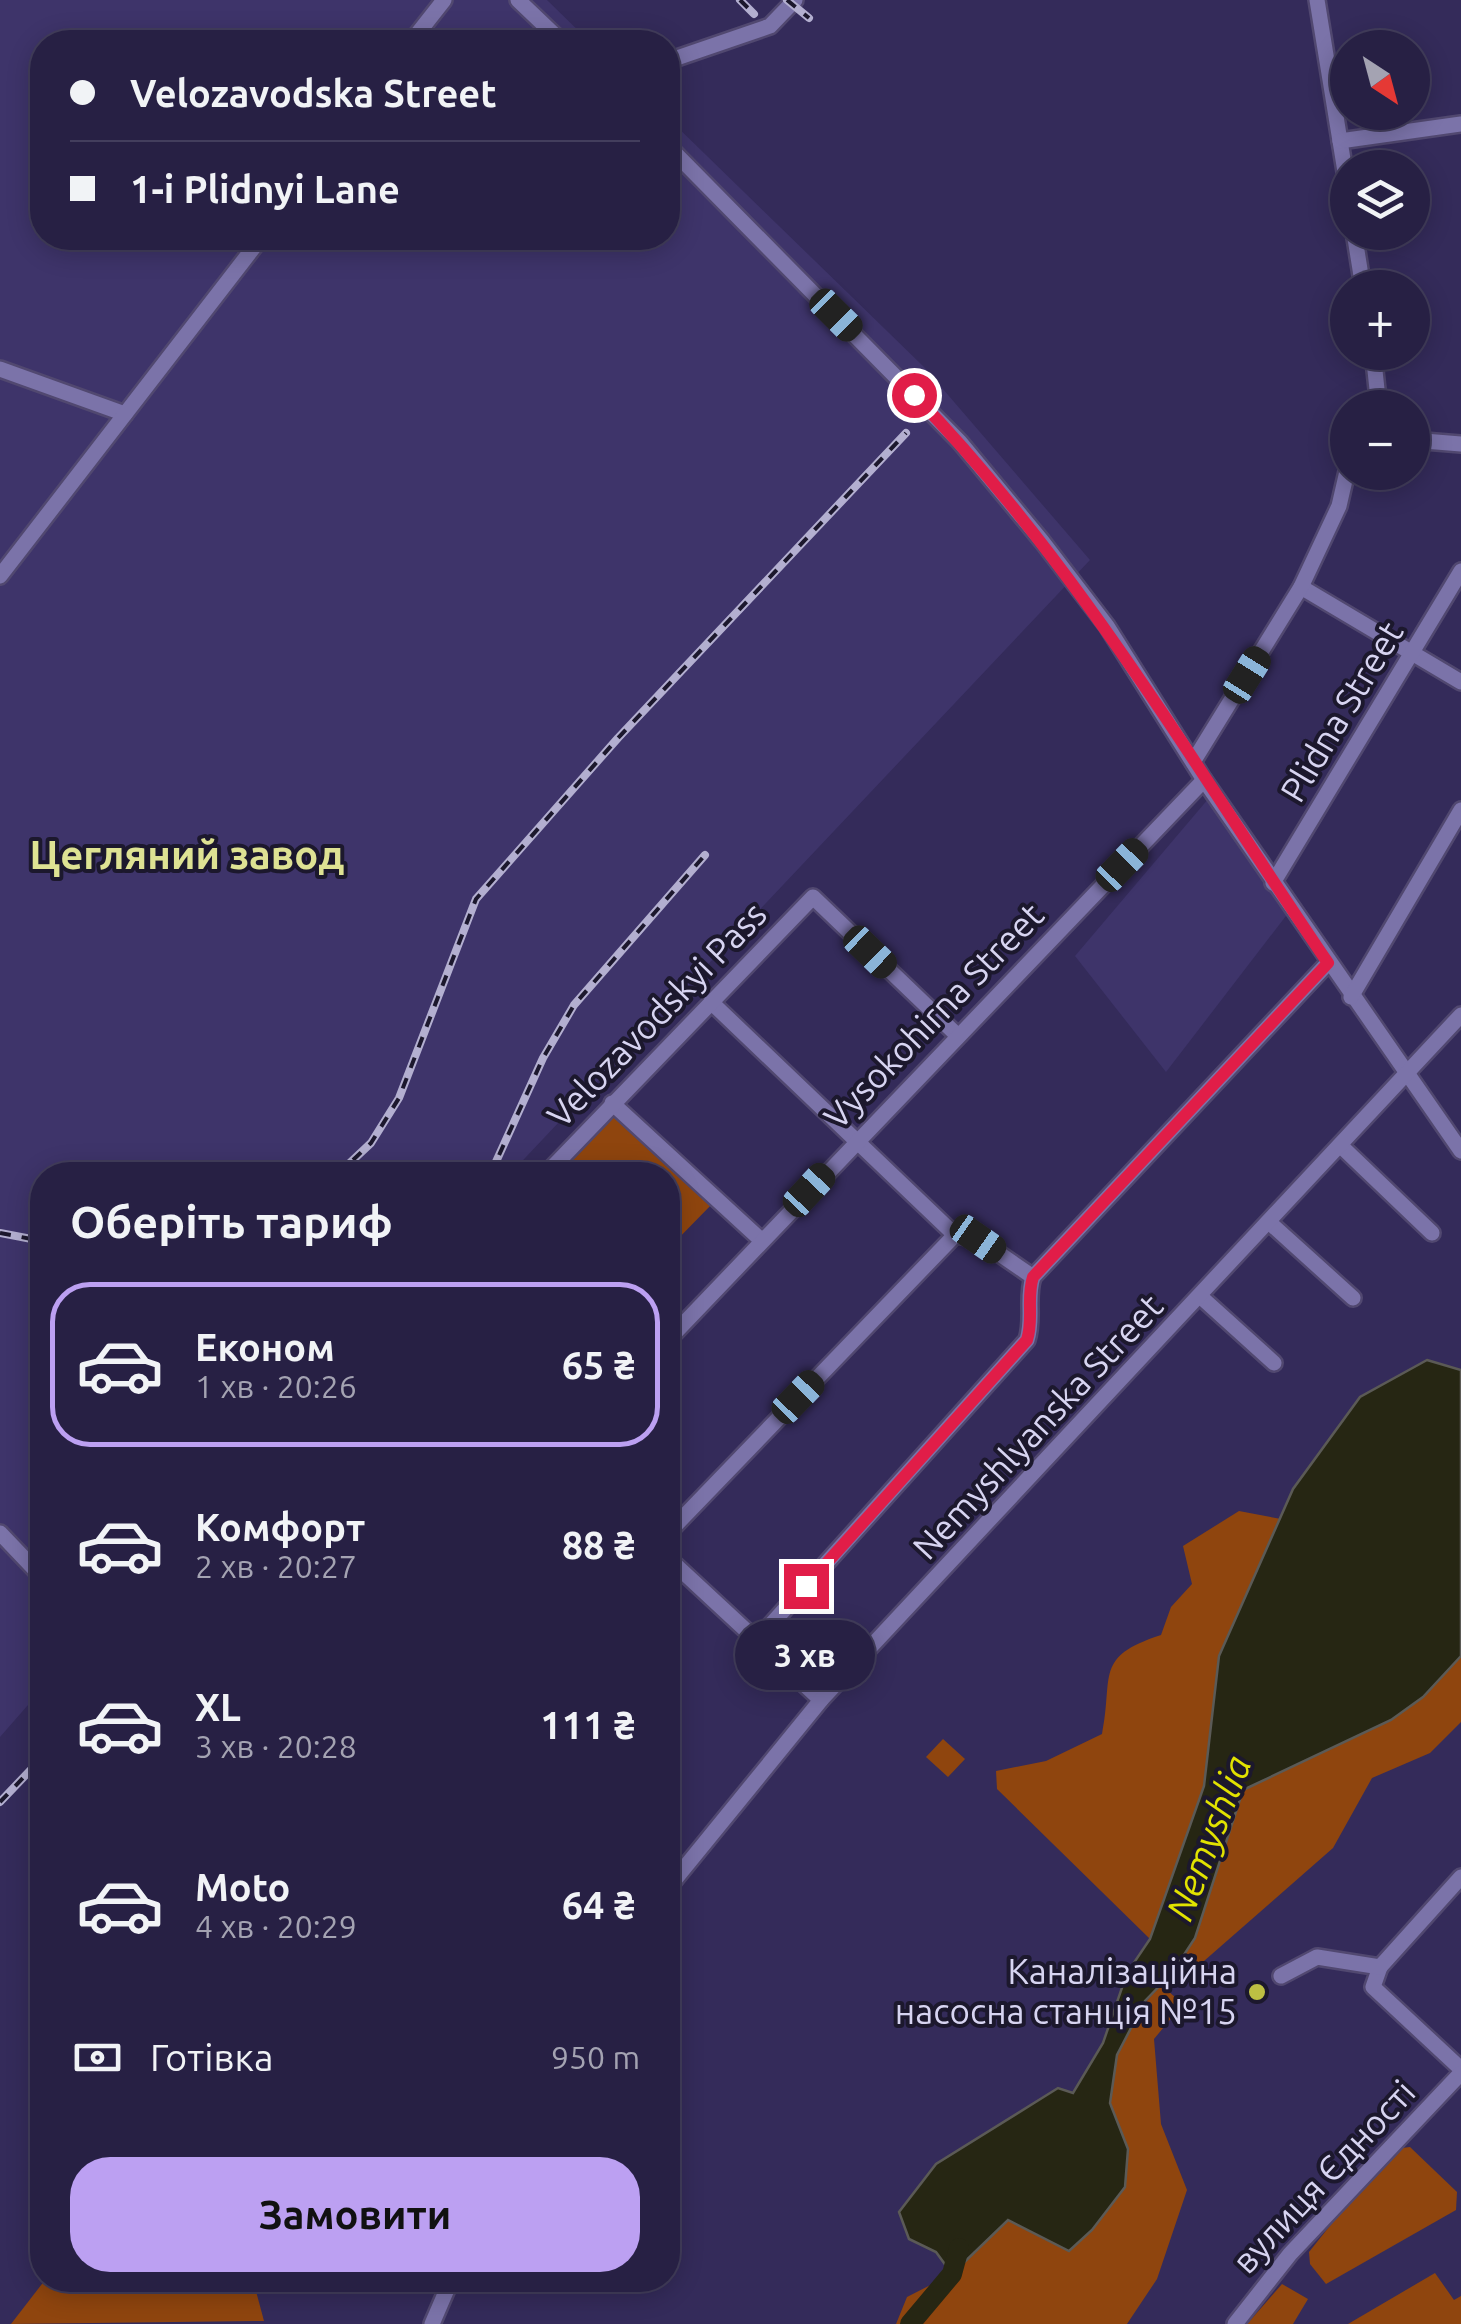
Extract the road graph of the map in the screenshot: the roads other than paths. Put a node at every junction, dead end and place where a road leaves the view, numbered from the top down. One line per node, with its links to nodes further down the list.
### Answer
1 (444, 0): 5 (street)
2 (518, 0): 6 (street)
3 (795, 0): 7 (street)
4 (1317, 0): 9 (street)
5 (420, 30)
6 (549, 30)
7 (680, 57)
8 (1461, 124): 9 (street)
9 (1340, 141): 10 (street)
10 (1341, 150)
11 (680, 158): 23 (street)
12 (252, 250): 14 (street)
13 (0, 369): 14 (street)
14 (125, 414): 19 (street)
15 (1430, 441): 16 (street)
16 (1461, 444)
17 (1343, 490): 20 (street)
18 (1461, 570): 21 (street, Plidna Street)
19 (0, 576)
20 (1301, 587): 21 (street); 23 (street)
21 (1414, 652): 22 (street); 26 (street, Plidna Street)
22 (1461, 682)
23 (1193, 762): 24 (street)
24 (1204, 780): 26 (street); 31 (street, Vysokohirna Street)
25 (1461, 810): 28 (street)
26 (1273, 883): 27 (street)
27 (1328, 963): 28 (street); 44 (street)
28 (1351, 997): 32 (street)
29 (711, 1002): 31 (street, Velozavodskyi Pass); 33 (street, Velozavodskyi Pass); 34 (street)
30 (1461, 1015): 32 (street, Nemyshlyanska Street)
31 (957, 1035): 34 (street, Vysokohirna Street)
32 (1406, 1075): 35 (street, Nemyshlyanska Street); 36 (street)
33 (612, 1103): 37 (street, Velozavodskyi Pass); 38 (street)
34 (856, 1139): 42 (street); 43 (street, Vysokohirna Street)
35 (1341, 1146): 40 (street, Nemyshlyanska Street); 41 (street)
36 (1461, 1151)
37 (557, 1162)
38 (677, 1162)
39 (680, 1165): 43 (street)
40 (1270, 1223): 45 (street, Nemyshlyanska Street); 46 (street)
41 (1432, 1233)
42 (955, 1234): 44 (street); 49 (street)
43 (762, 1240): 47 (street, Vysokohirna Street)
44 (1033, 1277): 53 (street)
45 (1201, 1297): 48 (street); 54 (street, Nemyshlyanska Street)
46 (1354, 1298)
47 (680, 1327)
48 (1274, 1363)
49 (680, 1520)
50 (0, 1532): 51 (street)
51 (30, 1564)
52 (680, 1569): 53 (street)
53 (756, 1640): 54 (street)
54 (821, 1700): 55 (street, Nemyshlyanska Street)
55 (680, 1873)
56 (1461, 1877): 57 (street)
57 (1380, 1967): 58 (street); 59 (street)
58 (1281, 1976)
59 (1461, 2071): 62 (street, вулиця Єдності)
60 (445, 2292): 61 (street)
61 (432, 2324)
62 (1235, 2324)

